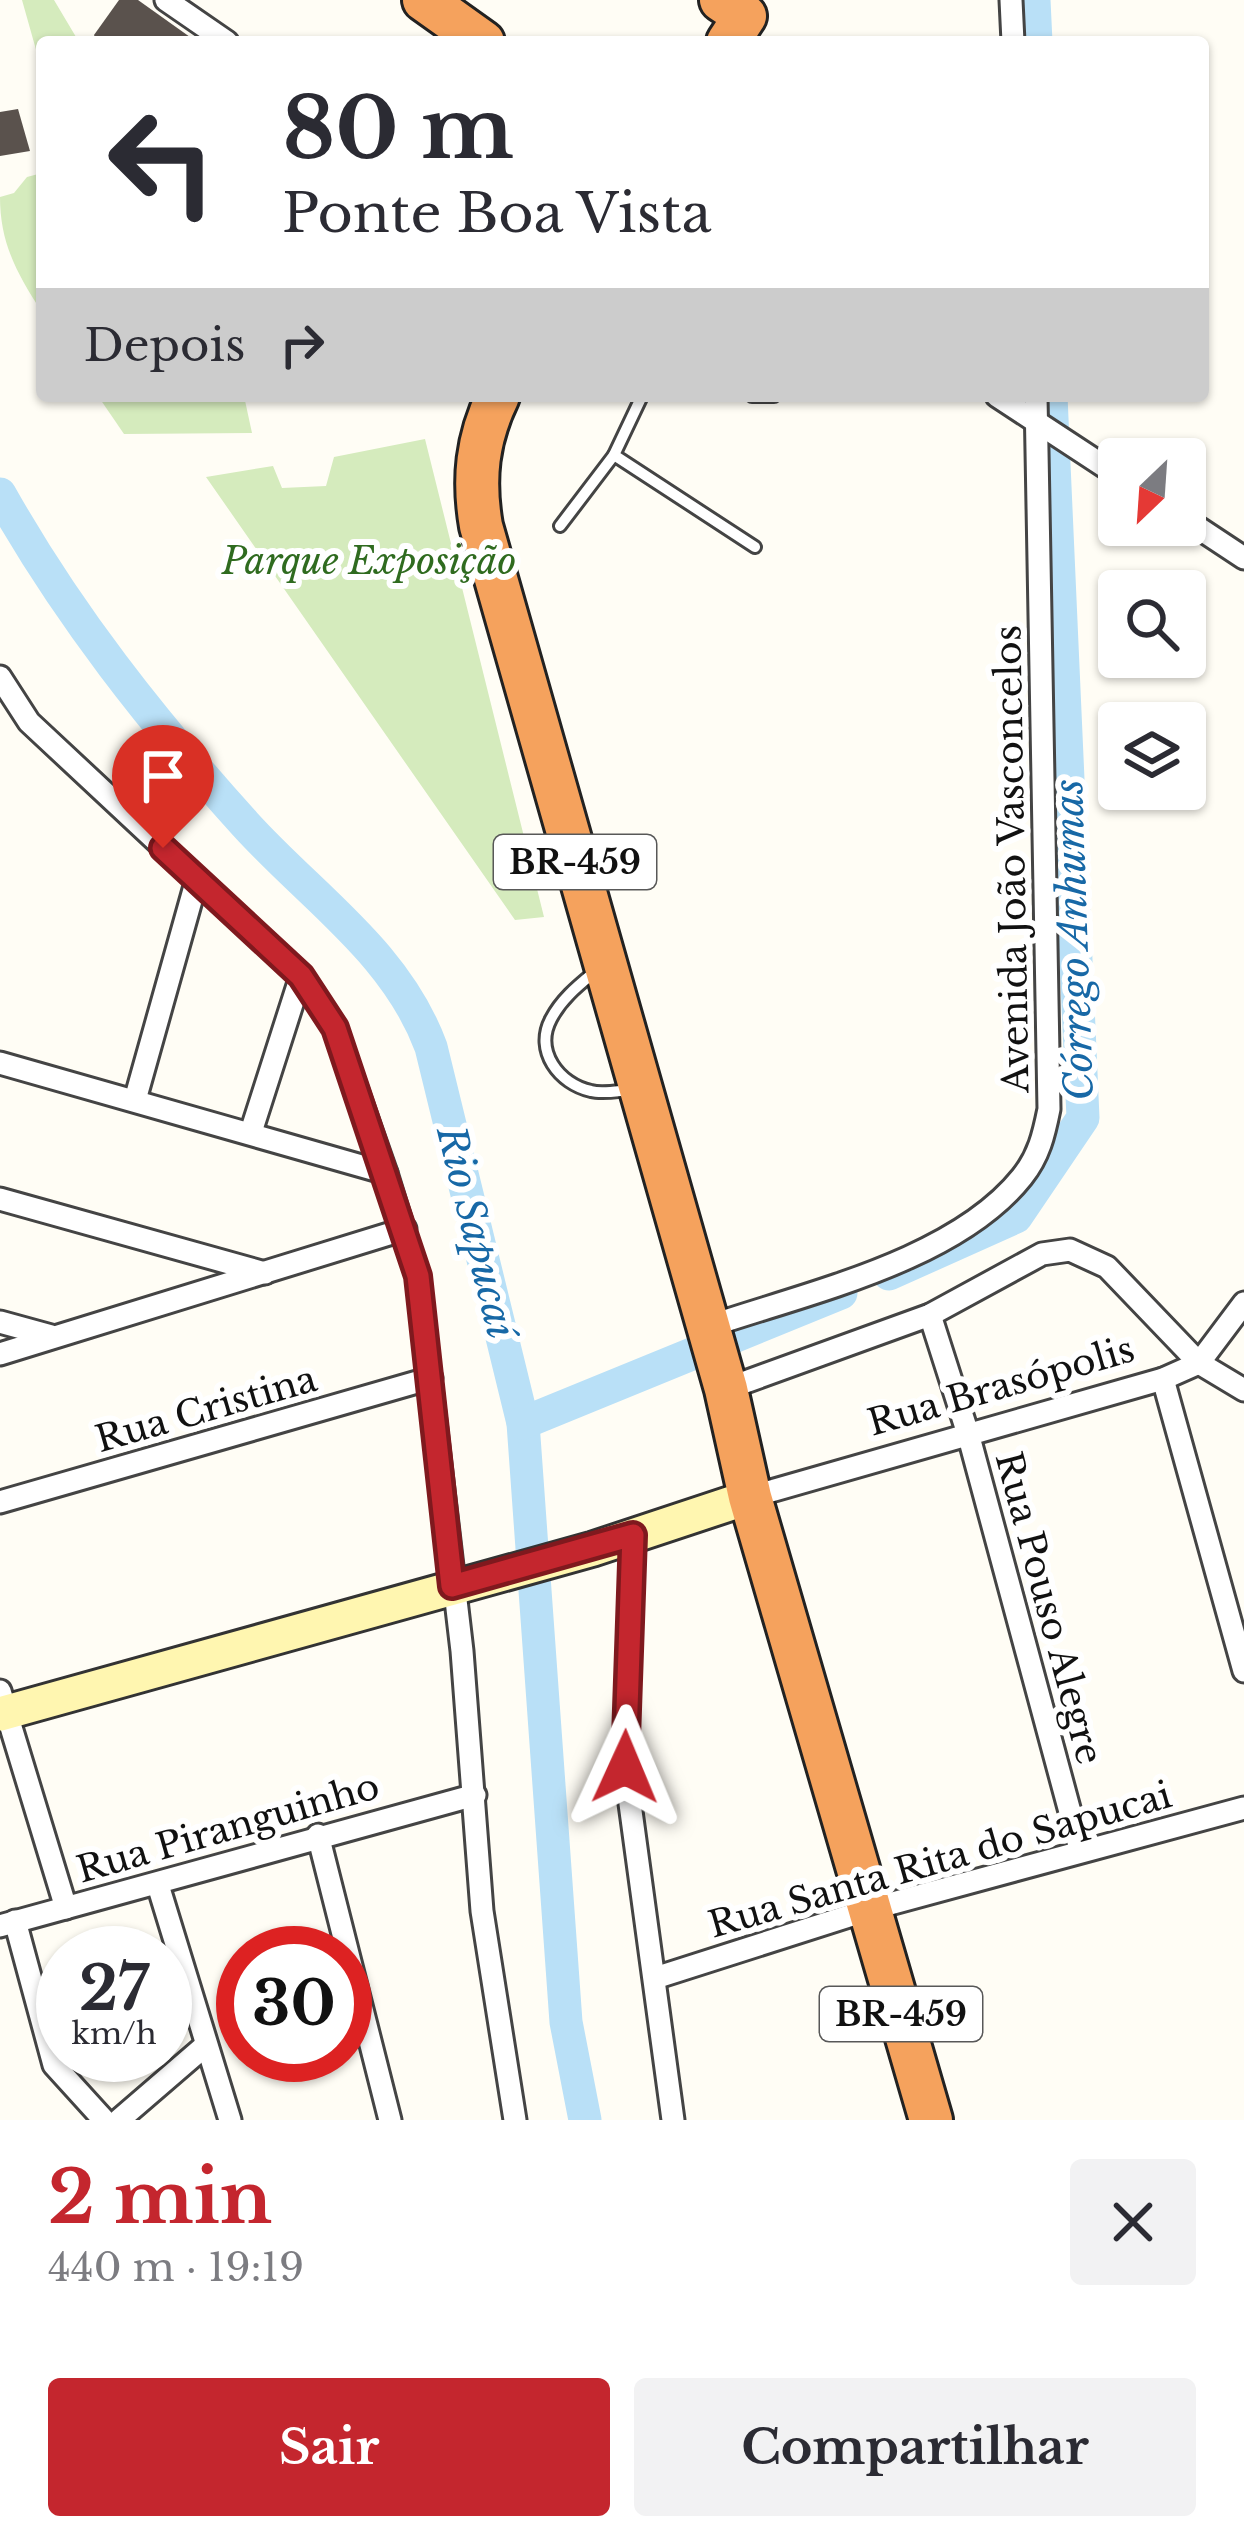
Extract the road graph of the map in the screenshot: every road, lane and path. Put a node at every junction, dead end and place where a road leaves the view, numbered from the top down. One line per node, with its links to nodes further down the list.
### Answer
1 (166, 0): 4 (street)
2 (424, 0): 5 (highway)
3 (1011, 0): 6 (street)
4 (218, 36)
5 (474, 36)
6 (1013, 36)
7 (496, 402): 22 (highway, BR-459)
8 (639, 402): 12 (lane)
9 (1006, 402): 11 (street)
10 (1037, 402): 11 (street, Avenida João Vasconcelos)
11 (1040, 425): 13 (street); 37 (street, Avenida João Vasconcelos)
12 (614, 455): 14 (lane); 16 (lane)
13 (1098, 462)
14 (560, 526)
15 (1206, 533): 17 (street)
16 (755, 548)
17 (1244, 558)
18 (0, 677): 20 (street)
19 (0, 721): 20 (street)
20 (28, 722): 21 (street)
21 (197, 879): 23 (street); 26 (street)
22 (604, 964): 25 (highway, BR-459); 25 (lane)
23 (301, 976): 27 (street); 28 (street)
24 (0, 1063): 26 (street)
25 (640, 1090): 37 (highway, BR-459)
26 (135, 1100): 27 (street)
27 (251, 1132): 28 (street)
28 (386, 1173): 30 (street)
29 (0, 1199): 31 (street)
30 (405, 1229): 31 (street); 39 (street)
31 (266, 1273): 35 (street)
32 (1244, 1303): 38 (street, Rua Brasópolis)
33 (930, 1316): 37 (street); 38 (street); 42 (street, Rua Pouso Alegre)
34 (0, 1322): 35 (street)
35 (53, 1336): 36 (street)
36 (0, 1354)
37 (716, 1357): 43 (highway, BR-459)
38 (1199, 1363): 40 (street, Rua Brasópolis); 41 (street)
39 (431, 1378): 44 (street, Rua Cristina); 46 (street)
40 (1163, 1379): 42 (street, Rua Brasópolis); 47 (street)
41 (1244, 1390)
42 (969, 1437): 43 (street, Rua Brasópolis); 52 (street, Rua Pouso Alegre)
43 (750, 1497): 45 (street); 55 (highway, BR-459)
44 (0, 1502)
45 (633, 1535): 46 (street); 57 (street)
46 (452, 1586): 48 (street); 49 (street)
47 (1244, 1671)
48 (2, 1706): 54 (street)
49 (475, 1795): 51 (street, Rua Piranguinho); 63 (street)
50 (1244, 1808): 52 (street, Rua Santa Rita do Sapucai)
51 (318, 1835): 53 (street, Rua Piranguinho); 62 (street)
52 (1080, 1850): 55 (street, Rua Santa Rita do Sapucai)
53 (158, 1885): 54 (street, Rua Piranguinho); 58 (street)
54 (67, 1908): 56 (street, Rua Piranguinho)
55 (872, 1909): 57 (street, Rua Santa Rita do Sapucai); 65 (highway, BR-459)
56 (7, 1924): 59 (street)
57 (655, 1978): 64 (street)
58 (206, 2045): 60 (street); 61 (street)
59 (104, 2120)
60 (118, 2120)
61 (230, 2120)
62 (390, 2120)
63 (515, 2120)
64 (673, 2120)
65 (931, 2120)

